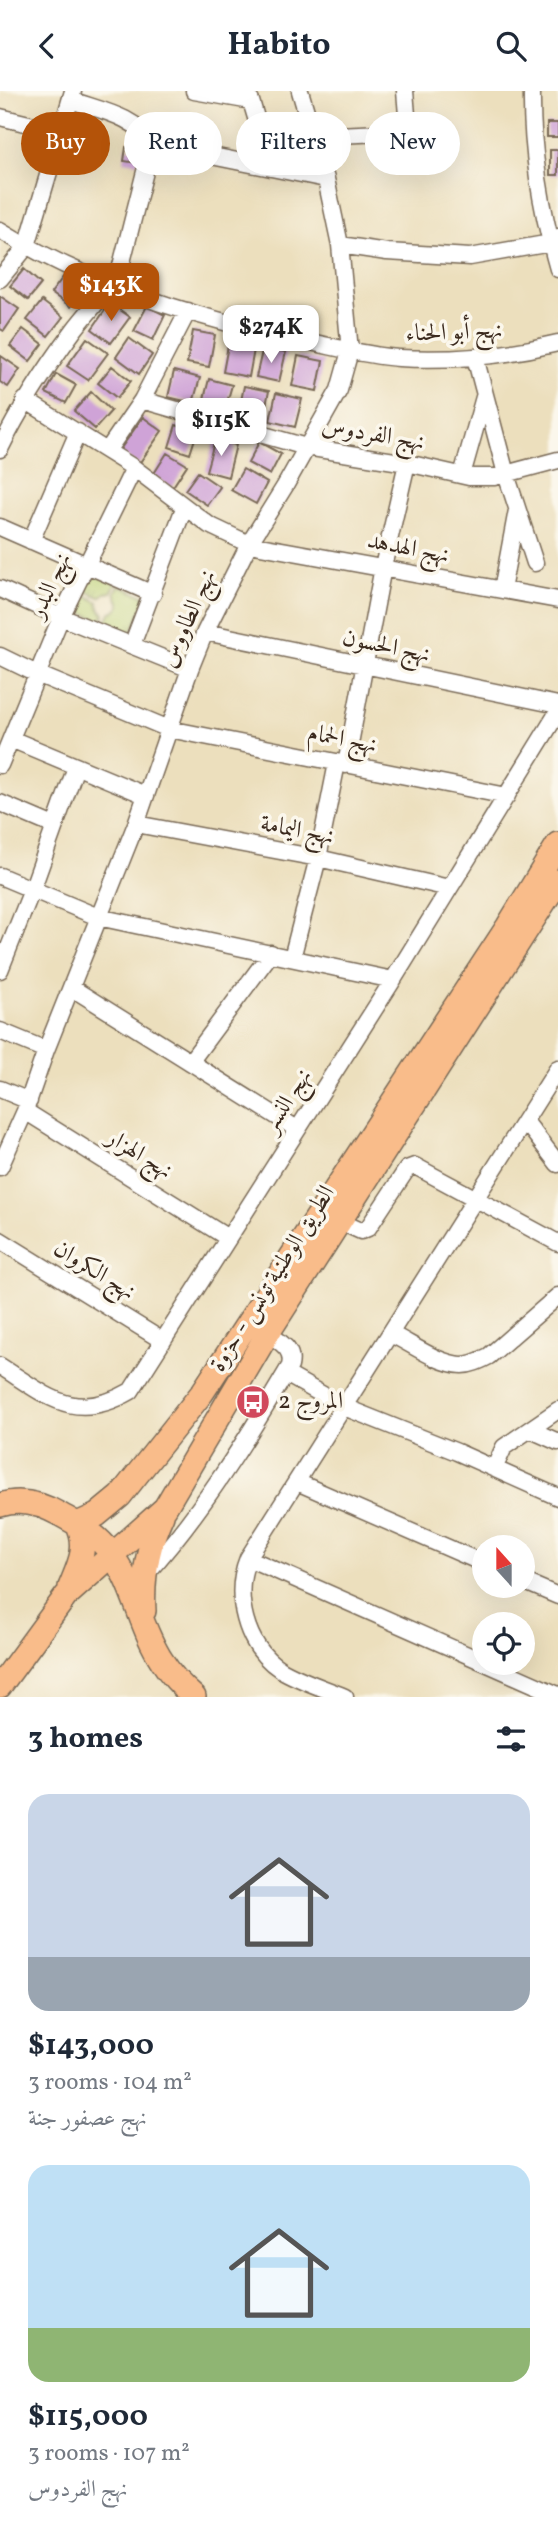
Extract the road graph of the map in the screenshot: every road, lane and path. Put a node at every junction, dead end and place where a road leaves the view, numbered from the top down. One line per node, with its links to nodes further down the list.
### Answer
1 (194, 91): 7 (street)
2 (300, 91): 8 (street, نهج الطاووس)
3 (405, 91): 12 (street)
4 (532, 91): 19 (street)
5 (72, 95): 6 (street); 10 (street)
6 (67, 112)
7 (254, 112)
8 (306, 112)
9 (0, 117): 11 (street)
10 (124, 119)
11 (21, 122)
12 (351, 134)
13 (49, 175): 21 (street)
14 (145, 175): 24 (street)
15 (306, 175): 17 (street)
16 (325, 175): 17 (street, نهج الطاووس)
17 (326, 179): 20 (street, نهج الطاووس)
18 (0, 230): 21 (street, نهج أبو الحناء)
19 (554, 240): 20 (street); 22 (street)
20 (340, 245): 27 (street, نهج الطاووس)
21 (27, 246): 23 (street); 24 (street, نهج أبو الحناء)
22 (558, 269)
23 (0, 279)
24 (113, 284): 25 (street, نهج أبو الحناء); 30 (street)
25 (188, 311): 27 (street, نهج أبو الحناء); 31 (street)
26 (558, 343): 28 (street, نهج أبو الحناء)
27 (350, 351): 28 (street, نهج أبو الحناء); 33 (street, نهج الطاووس)
28 (475, 358): 29 (street)
29 (485, 395): 39 (street); 40 (street)
30 (25, 400): 32 (street, نهج الهدهد); 34 (street)
31 (142, 400): 33 (street, نهج الفردوس); 35 (street)
32 (78, 432): 35 (street, نهج الهدهد); 44 (street)
33 (306, 447): 37 (street, نهج الفردوس); 45 (street, نهج الطاووس)
34 (0, 449)
35 (107, 451): 38 (street, نهج الهدهد)
36 (558, 460): 39 (street, نهج الفردوس)
37 (407, 463): 40 (street, نهج الفردوس); 48 (street)
38 (134, 468): 42 (street, نهج الهدهد); 47 (street, نهج البدر)
39 (506, 474): 40 (street, نهج الفردوس); 41 (street)
40 (462, 475)
41 (518, 507): 46 (street); 50 (street)
42 (184, 508): 45 (street, نهج الهدهد); 51 (street)
43 (0, 527): 44 (street)
44 (31, 541): 47 (street)
45 (249, 544): 48 (street, نهج الهدهد); 54 (street, نهج الطاووس)
46 (535, 563)
47 (86, 565): 51 (street); 53 (street, نهج البدر)
48 (383, 567): 50 (street, نهج الهدهد); 57 (street)
49 (0, 589): 53 (street)
50 (502, 590): 52 (street, نهج الهدهد)
51 (153, 594): 55 (street)
52 (558, 600)
53 (61, 617): 55 (street); 59 (street, نهج البدر)
54 (205, 632): 57 (street, نهج الحسون); 58 (street, نهج الطاووس)
55 (132, 645): 58 (street)
56 (0, 656): 59 (street, نهج الحمام)
57 (363, 666): 60 (street, نهج الحسون); 64 (street)
58 (190, 669): 62 (street, نهج الطاووس)
59 (37, 674): 62 (street, نهج الحمام); 63 (street, نهج البدر)
60 (558, 705)
61 (558, 712): 68 (street, نهج النسر)
62 (169, 729): 64 (street, نهج الحمام); 67 (street, نهج الطاووس)
63 (11, 739): 65 (street, نهج البدر); 66 (street)
64 (341, 764): 68 (street, نهج الحمام); 73 (street)
65 (0, 765)
66 (76, 767): 67 (street); 71 (street)
67 (145, 795): 70 (street, نهج الطاووس)
68 (507, 796): 76 (street, نهج النسر)
69 (0, 803): 71 (street)
70 (135, 824): 73 (street, نهج اليمامة); 78 (street, نهج الطاووس)
71 (54, 826): 77 (street)
72 (558, 844): 116 (highway, الطريق الوطنية تونس - حزوة)
73 (318, 858): 76 (street, نهج اليمامة); 80 (street)
74 (0, 876): 77 (street)
75 (558, 881): 95 (highway, الطريق الوطنية تونس - حزوة)
76 (449, 888): 82 (street, نهج النسر)
77 (32, 890): 78 (street); 81 (street)
78 (98, 917): 79 (street); 83 (street, نهج الطاووس)
79 (271, 953): 80 (street); 86 (street)
80 (292, 958): 82 (street)
81 (0, 970)
82 (393, 980): 91 (street, نهج النسر)
83 (72, 988): 85 (street, نهج الطاووس); 86 (street)
84 (0, 1031): 85 (street)
85 (46, 1050): 89 (street, نهج الطاووس)
86 (190, 1062): 91 (street)
87 (558, 1068): 90 (street)
88 (0, 1089): 89 (street, نهج الهزار)
89 (27, 1106): 92 (street, نهج الطاووس); 96 (street, نهج الهزار)
90 (525, 1121): 93 (street); 94 (street)
91 (297, 1129): 96 (street, نهج النسر)
92 (1, 1161)
93 (558, 1164)
94 (477, 1199): 95 (street); 98 (street); 101 (street)
95 (339, 1221): 100 (highway, الطريق الوطنية تونس - حزوة)
96 (228, 1238): 102 (street, نهج النسر)
97 (0, 1240): 102 (street, نهج الكروان)
98 (558, 1243)
99 (558, 1296): 101 (street)
100 (268, 1333): 104 (street); 115 (highway, الطريق الوطنية تونس - حزوة)
101 (391, 1334): 105 (street)
102 (163, 1341): 103 (street, نهج النسر)
103 (0, 1366)
104 (286, 1374): 105 (street); 120 (street)
105 (344, 1406): 110 (street); 112 (street)
106 (558, 1410): 107 (street)
107 (531, 1430): 108 (street); 109 (street)
108 (558, 1443)
109 (504, 1447): 110 (street); 111 (street)
110 (465, 1456): 111 (street)
111 (495, 1469): 113 (street)
112 (297, 1482): 118 (street); 119 (street)
113 (558, 1497)
114 (0, 1505): 116 (highway)
115 (165, 1508): 117 (highway, الطريق الوطنية تونس - حزوة); 120 (highway)
116 (78, 1524): 117 (highway); 122 (highway)
117 (112, 1555): 122 (highway, الطريق الوطنية تونس - حزوة); 124 (highway)
118 (248, 1558): 126 (street); 128 (street)
119 (472, 1559)
120 (145, 1576): 124 (highway)
121 (536, 1587): 123 (street)
122 (66, 1596): 125 (highway)
123 (558, 1596)
124 (147, 1631): 127 (highway)
125 (0, 1686)
126 (558, 1695)
127 (194, 1697)
128 (345, 1697)

